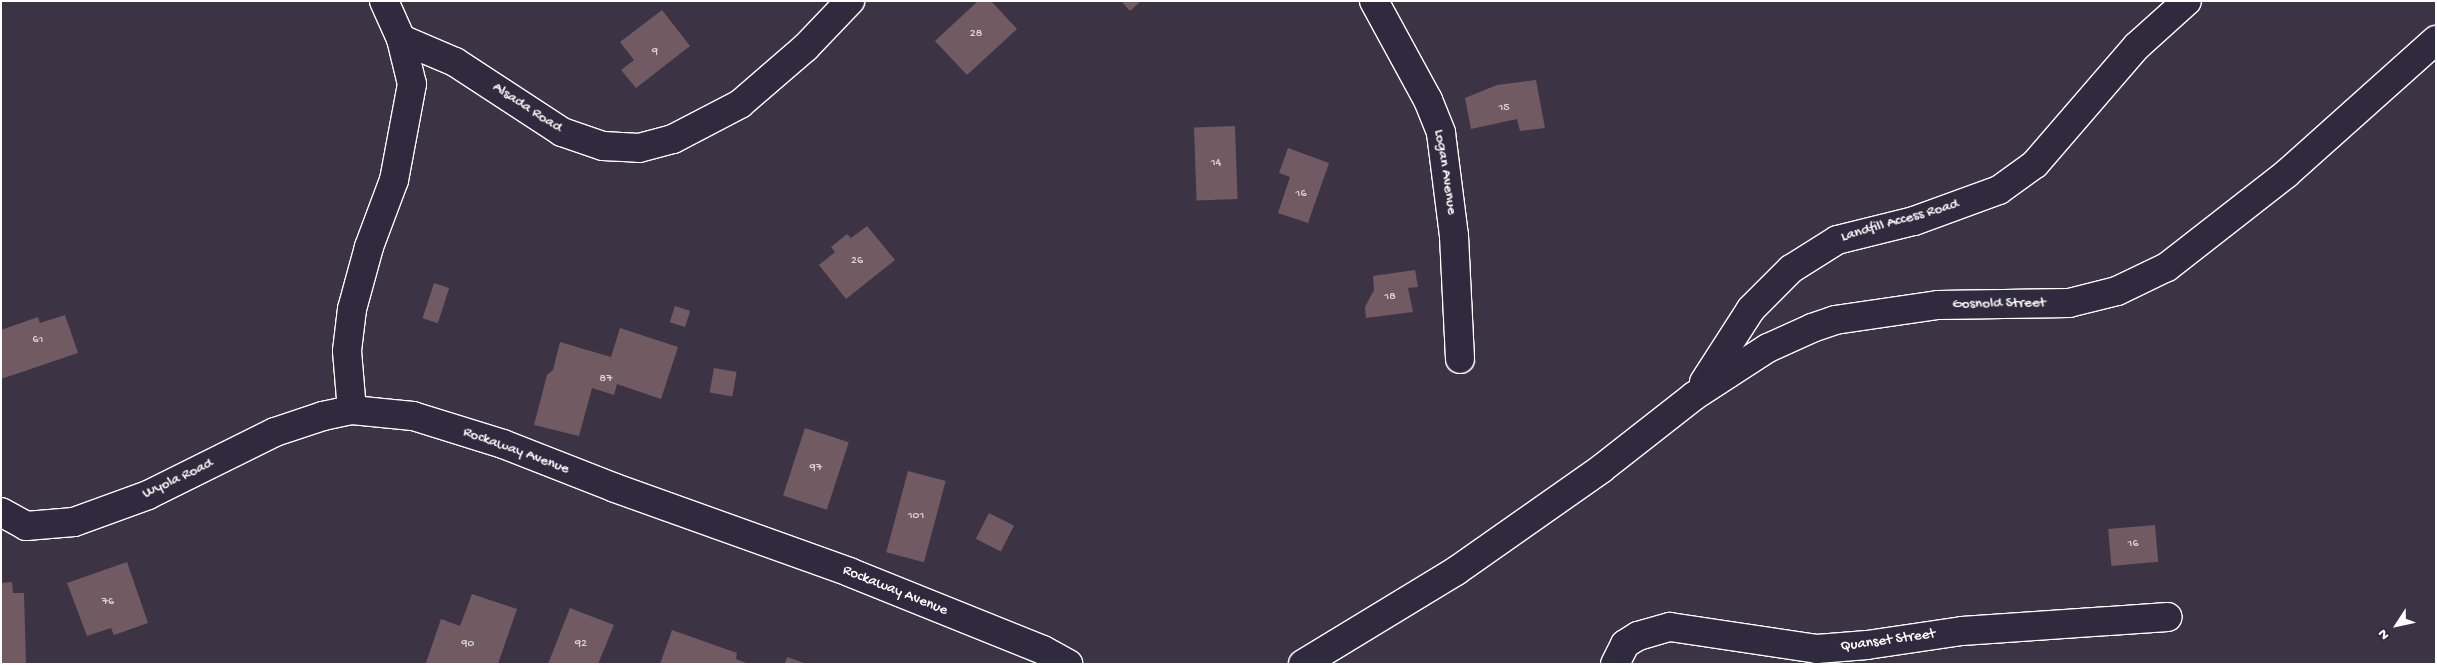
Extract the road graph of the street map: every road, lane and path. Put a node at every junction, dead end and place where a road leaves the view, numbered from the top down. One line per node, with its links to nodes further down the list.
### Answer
1 (384, 1): 5 (street)
2 (850, 1): 5 (street, Alsada Road)
3 (1374, 1): 7 (street, Logan Avenue)
4 (2187, 1): 8 (street, Landfill Access Road)
5 (401, 39): 9 (street)
6 (2436, 40): 8 (street, Gosnold Street)
7 (1460, 359)
8 (1694, 396): 14 (street)
9 (352, 410): 10 (street, Wyola Road); 13 (street, Rockaway Avenue)
10 (1, 512)
11 (2168, 617): 12 (street, Quanset Street)
12 (1616, 659)
13 (1068, 664)
14 (1303, 664)

